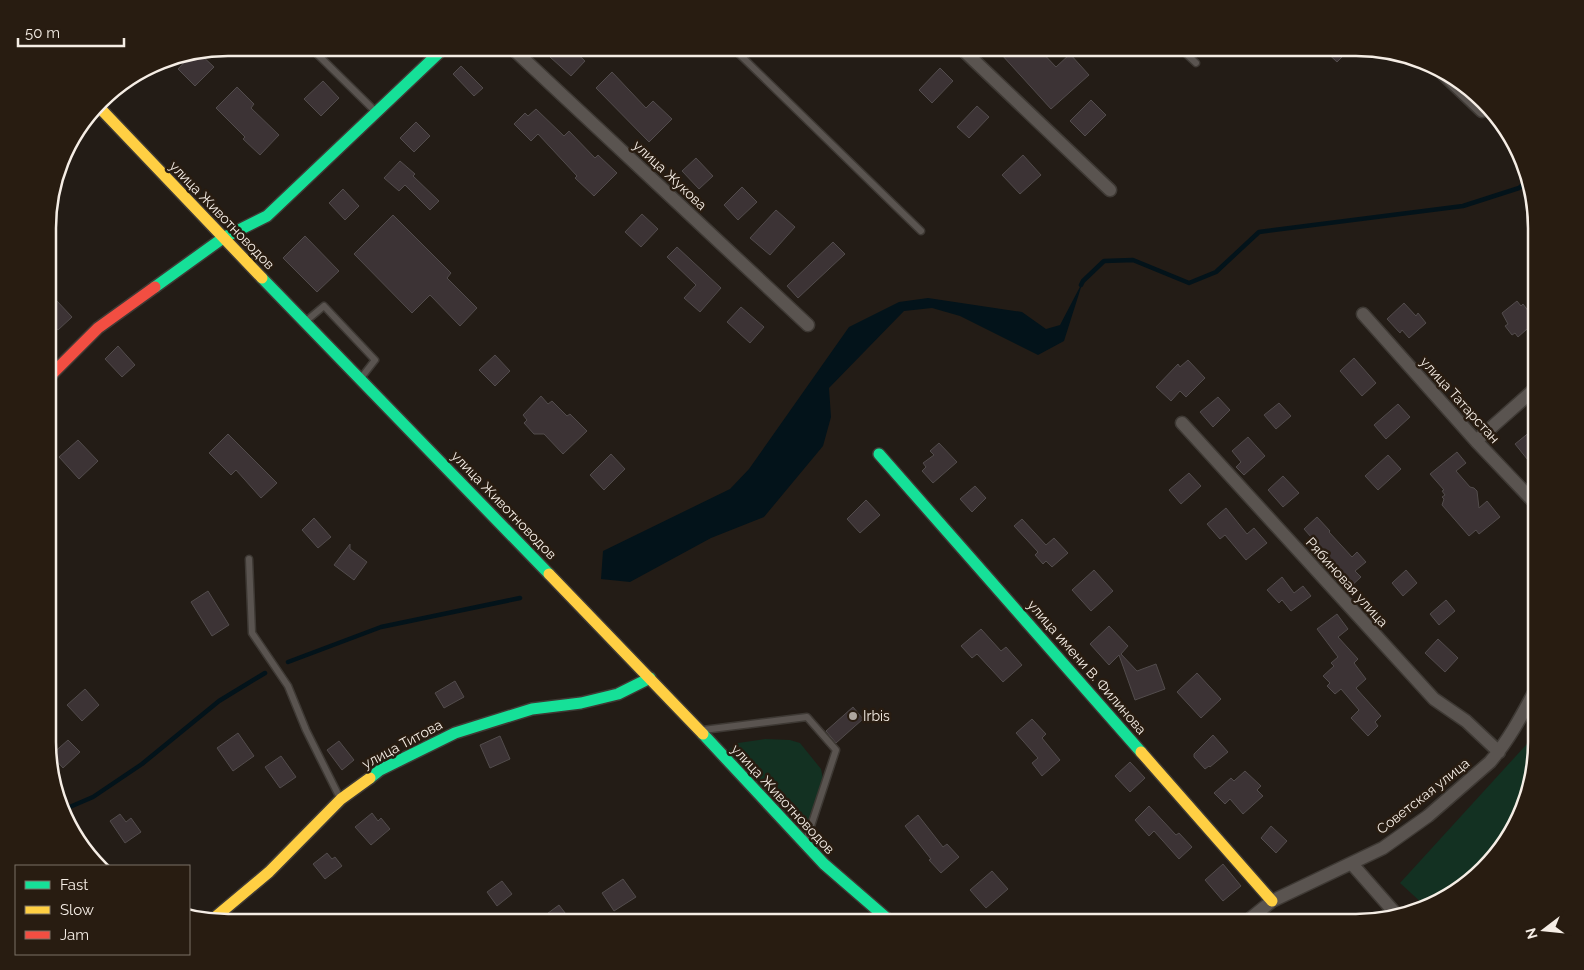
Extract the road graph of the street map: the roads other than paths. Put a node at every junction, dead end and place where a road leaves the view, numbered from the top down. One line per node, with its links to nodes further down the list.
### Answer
1 (970, 56): 12 (street)
2 (1189, 56): 7 (lane)
3 (321, 57): 11 (lane)
4 (435, 57): 11 (street)
5 (521, 57): 17 (street, улица Жукова)
6 (742, 57): 13 (lane)
7 (1196, 63)
8 (1469, 98): 10 (street)
9 (103, 111): 14 (street, улица Животноводов)
10 (1482, 111)
11 (376, 112): 14 (street)
12 (1110, 190)
13 (920, 231)
14 (223, 238): 16 (street, улица Животноводов); 18 (street)
15 (1363, 314): 22 (street, улица Татарстан)
16 (305, 323): 19 (street, улица Животноводов); 19 (lane)
17 (808, 325)
18 (56, 370)
19 (360, 380): 26 (street, улица Животноводов)
20 (1527, 396): 22 (street)
21 (1182, 423): 29 (street, Рябиновая улица)
22 (1476, 440): 24 (street, улица Татарстан)
23 (879, 454): 33 (street, улица имени В. Филинова)
24 (1527, 494)
25 (249, 559): 30 (lane)
26 (650, 678): 28 (street, улица Животноводов); 30 (street, улица Титова)
27 (1527, 705): 29 (street, Советская улица)
28 (699, 730): 31 (street, улица Животноводов); 31 (lane)
29 (1498, 752): 32 (street, Советская улица)
30 (341, 799): 35 (street, улица Титова)
31 (805, 845): 36 (street, улица Животноводов)
32 (1352, 864): 33 (street, Советская улица); 34 (street)
33 (1272, 900): 37 (street, Советская улица)
34 (1392, 910)
35 (220, 913)
36 (881, 913)
37 (1257, 913)

